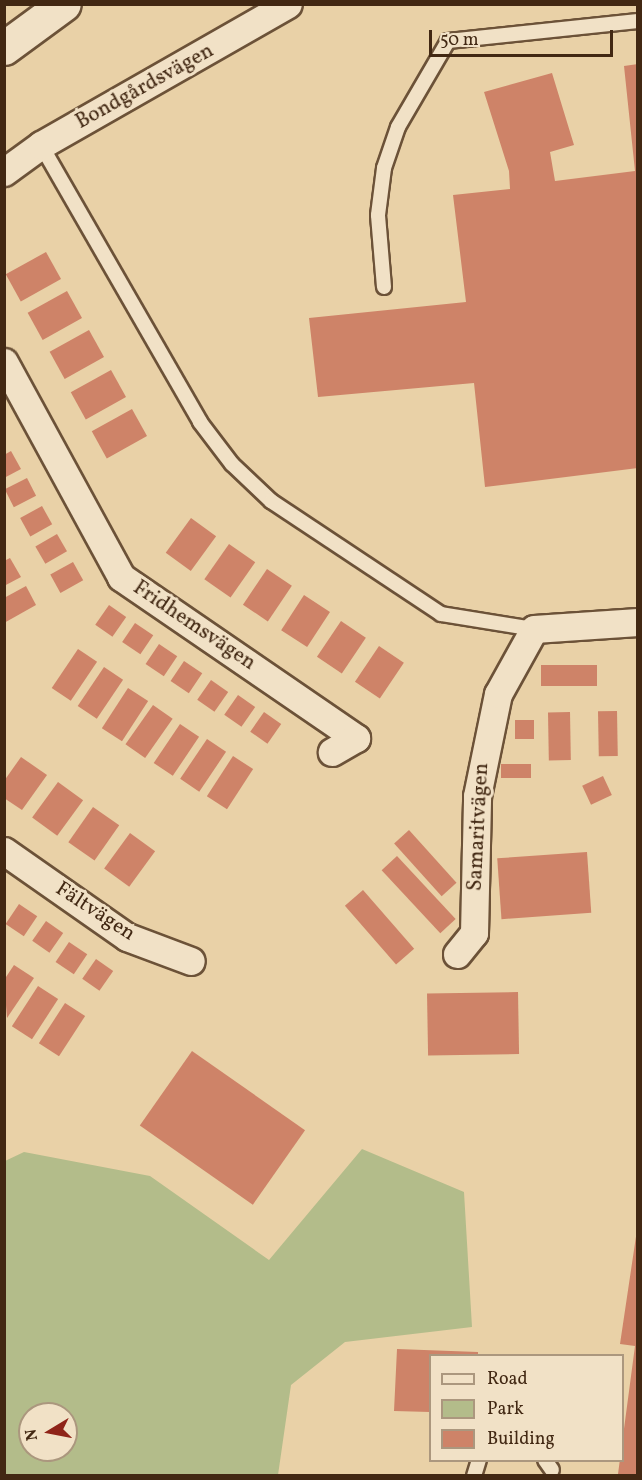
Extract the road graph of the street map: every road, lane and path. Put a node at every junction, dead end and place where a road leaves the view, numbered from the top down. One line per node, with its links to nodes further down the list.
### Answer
1 (27, 4): 4 (main road)
2 (64, 4): 6 (main road)
3 (288, 4): 7 (street, Bondgårdsvägen)
4 (4, 21)
5 (638, 21): 9 (lane)
6 (4, 48)
7 (41, 146): 8 (street, Bondgårdsvägen); 12 (lane)
8 (4, 172)
9 (384, 287)
10 (4, 362): 13 (street, Fridhemsvägen)
11 (638, 622): 12 (street)
12 (534, 629): 15 (street, Samaritvägen)
13 (332, 752)
14 (4, 851): 16 (street, Fältvägen)
15 (457, 954)
16 (191, 961)

